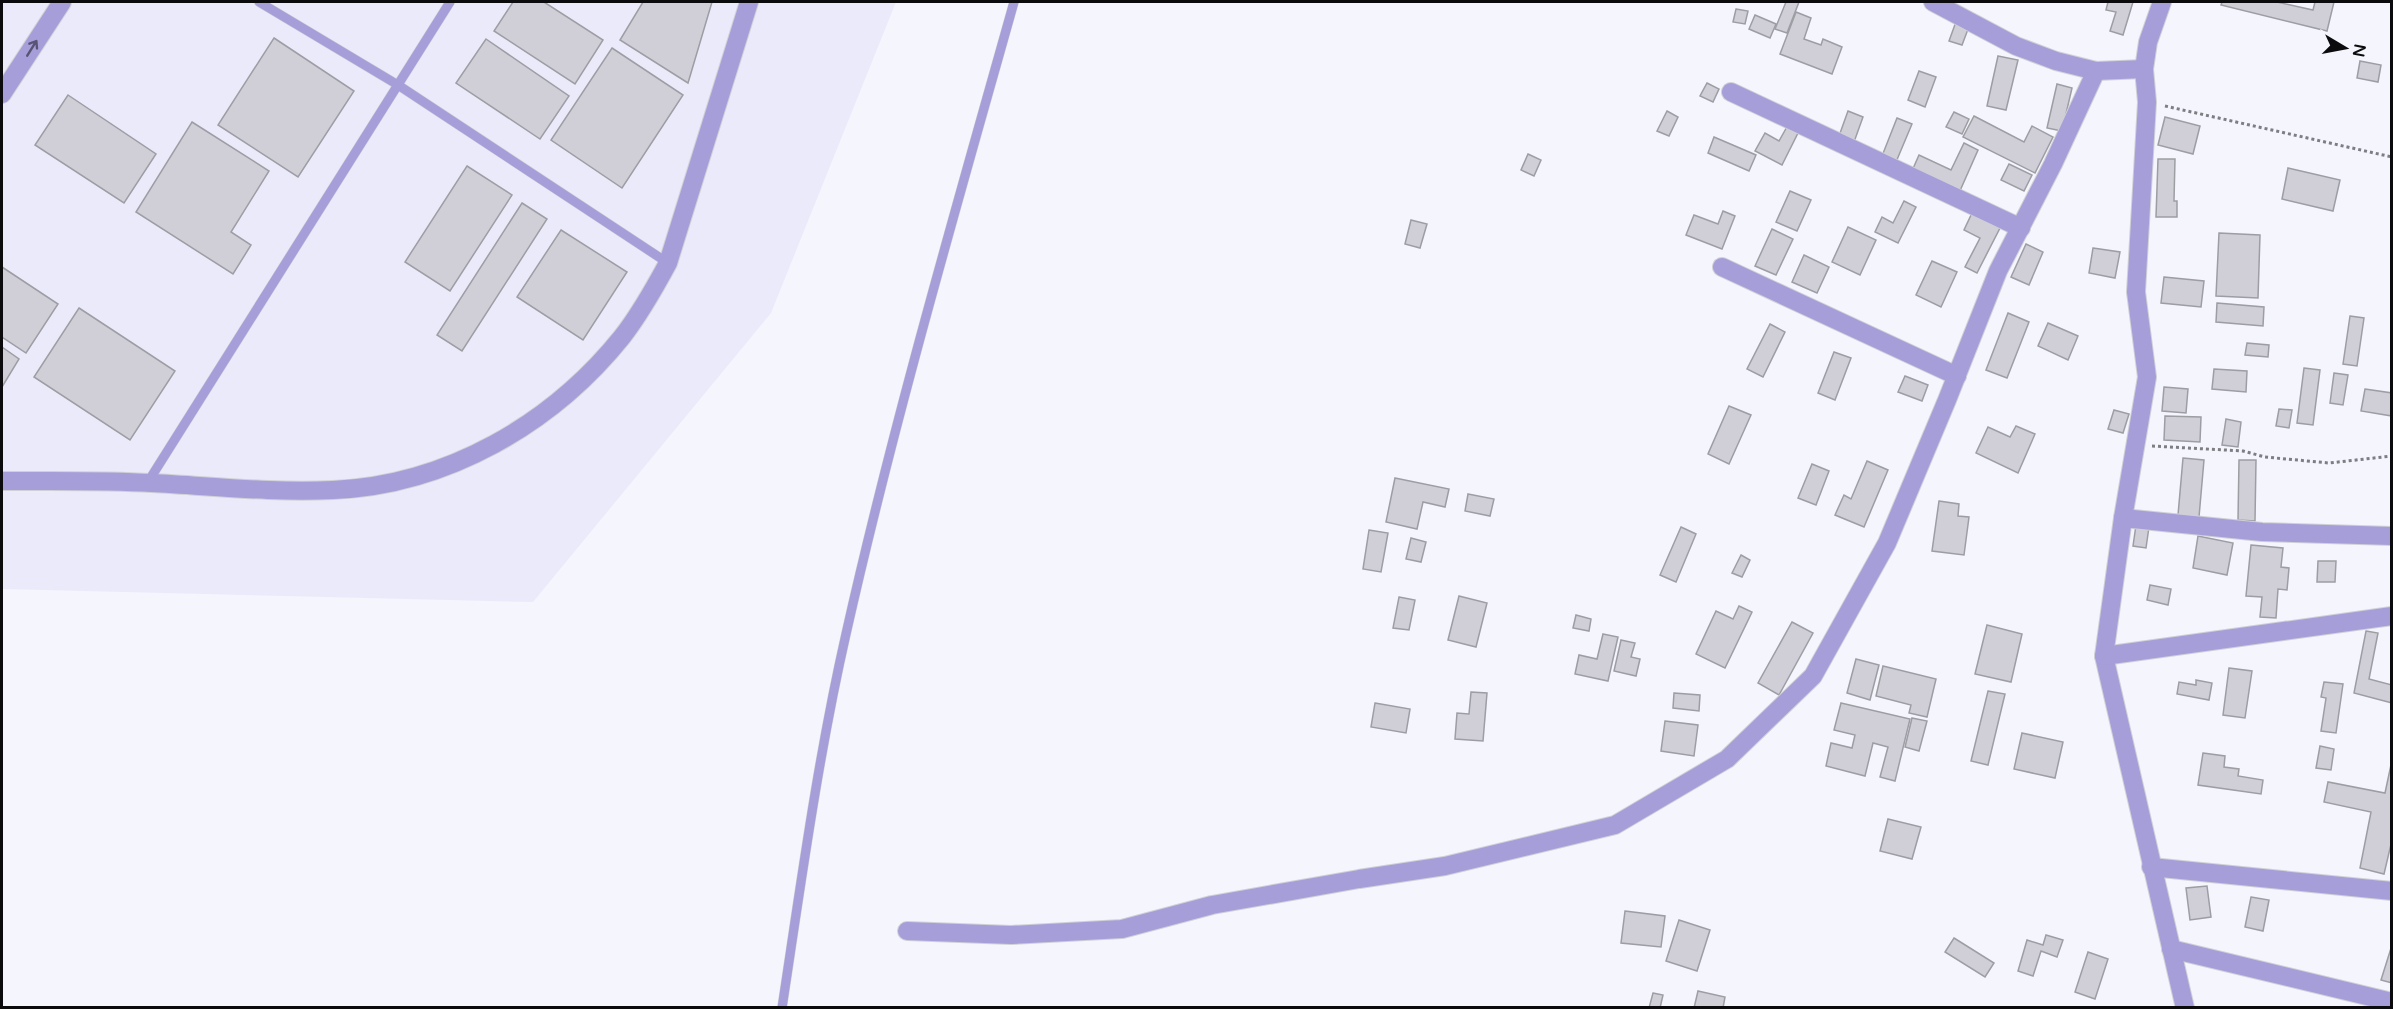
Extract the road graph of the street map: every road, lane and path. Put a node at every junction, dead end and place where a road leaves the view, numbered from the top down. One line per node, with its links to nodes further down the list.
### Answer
1 (62, 2): 12 (street, one-way to 1)
2 (259, 2): 10 (lane)
3 (450, 2): 10 (lane)
4 (749, 2): 16 (street)
5 (1014, 2): 32 (lane)
6 (1933, 2): 9 (street)
7 (2162, 2): 8 (street)
8 (2144, 69): 9 (street); 13 (street)
9 (2097, 72): 15 (street)
10 (398, 85): 16 (lane); 22 (lane)
11 (1731, 92): 15 (street)
12 (2, 94)
13 (2147, 102): 14 (path); 19 (street)
14 (2391, 158)
15 (2020, 228): 18 (street)
16 (668, 264): 22 (street)
17 (1722, 267): 18 (street)
18 (1957, 376): 29 (street)
19 (2136, 446): 20 (path); 23 (street)
20 (2391, 456)
21 (2, 481): 22 (street)
22 (148, 483)
23 (2123, 518): 24 (street); 26 (street)
24 (2391, 536)
25 (2391, 616): 26 (street)
26 (2104, 657): 27 (street)
27 (2151, 867): 28 (street); 30 (street)
28 (2391, 891)
29 (906, 931)
30 (2171, 949): 31 (street); 33 (street)
31 (2391, 1002)
32 (782, 1008)
33 (2185, 1008)

